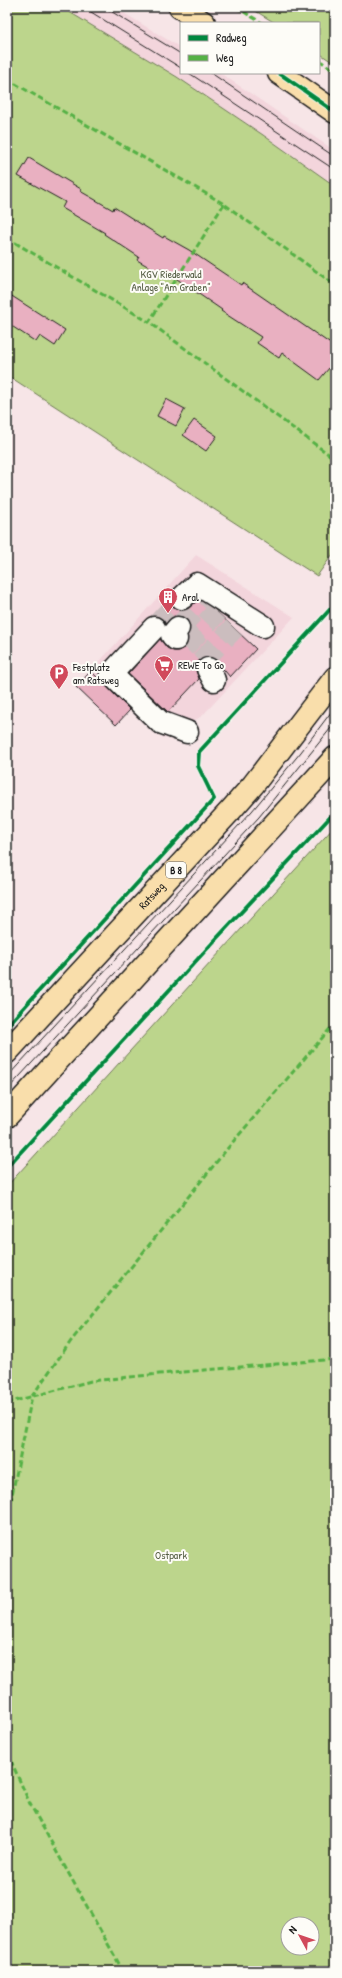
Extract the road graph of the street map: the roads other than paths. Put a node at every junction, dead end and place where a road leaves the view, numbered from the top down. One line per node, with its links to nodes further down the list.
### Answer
1 (180, 7): 2 (main road)
2 (202, 22)
3 (280, 74): 4 (main road)
4 (335, 112)
5 (182, 598): 6 (lane)
6 (248, 623)
7 (154, 628): 9 (lane)
8 (335, 678): 11 (main road, Ratsweg / B 8)
9 (187, 732)
10 (335, 758): 12 (main road)
11 (7, 1052)
12 (7, 1116)

